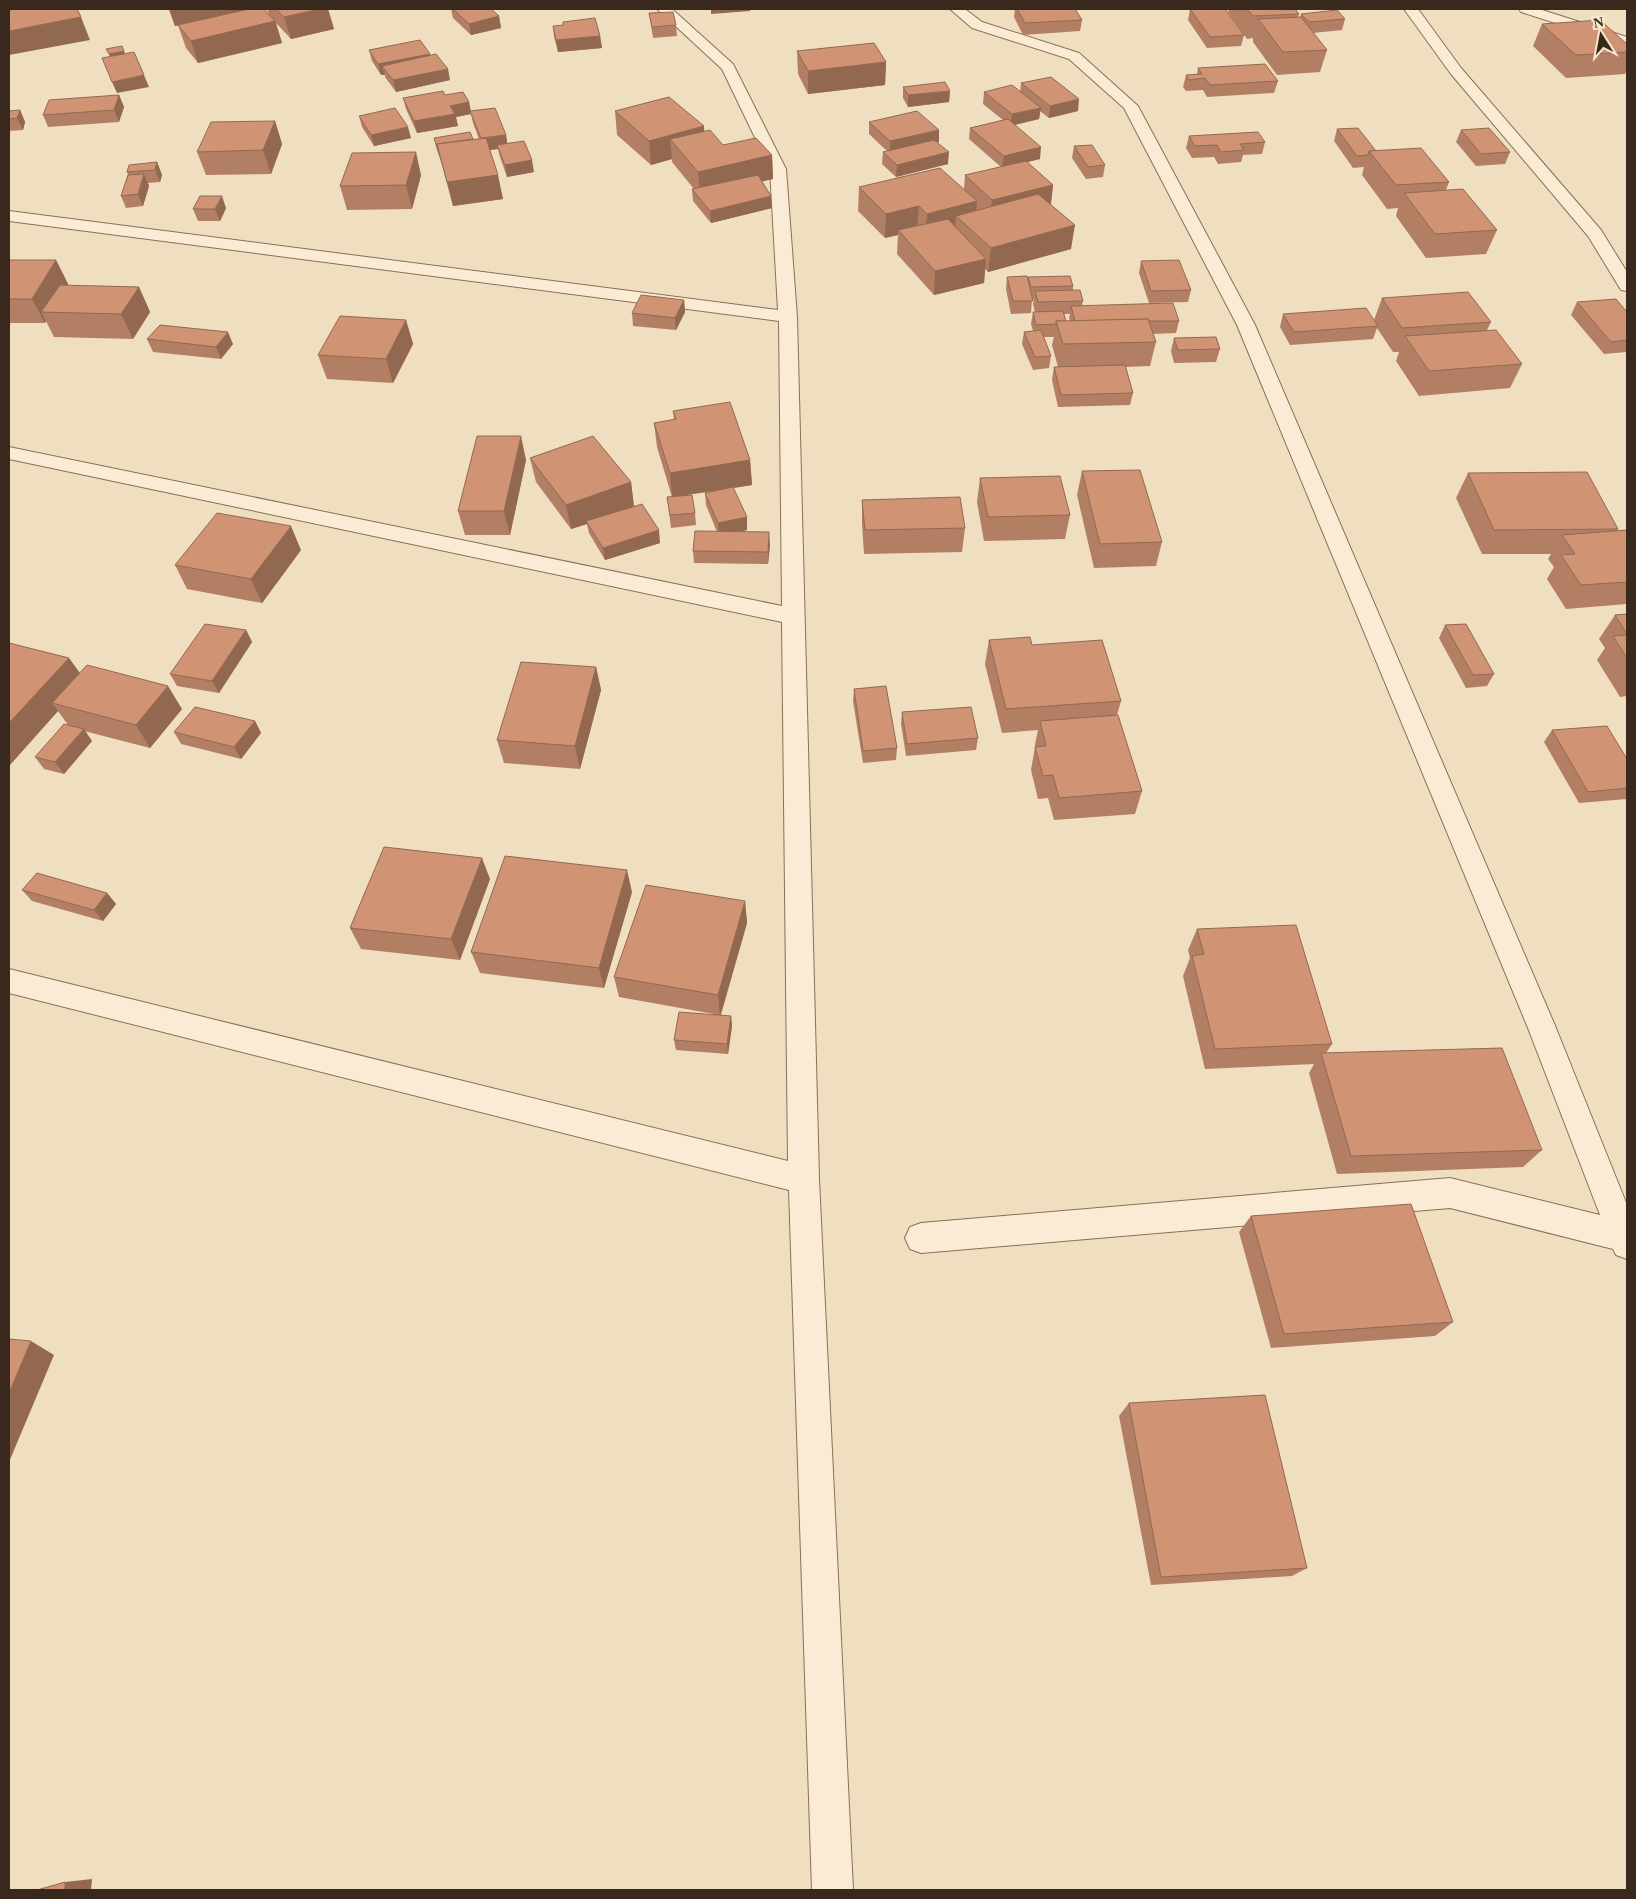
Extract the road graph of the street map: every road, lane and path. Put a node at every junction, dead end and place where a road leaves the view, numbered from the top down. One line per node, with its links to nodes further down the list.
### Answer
1 (664, 9): 8 (street)
2 (957, 9): 14 (street)
3 (1411, 9): 7 (street)
4 (1526, 9): 5 (street)
5 (1627, 42)
6 (9, 216): 8 (street)
7 (1627, 286)
8 (788, 317): 10 (street)
9 (9, 453): 10 (street)
10 (793, 616): 12 (street)
11 (9, 981): 12 (street)
12 (804, 1179): 15 (street)
13 (921, 1238): 14 (street)
14 (1626, 1240)
15 (832, 1890)

